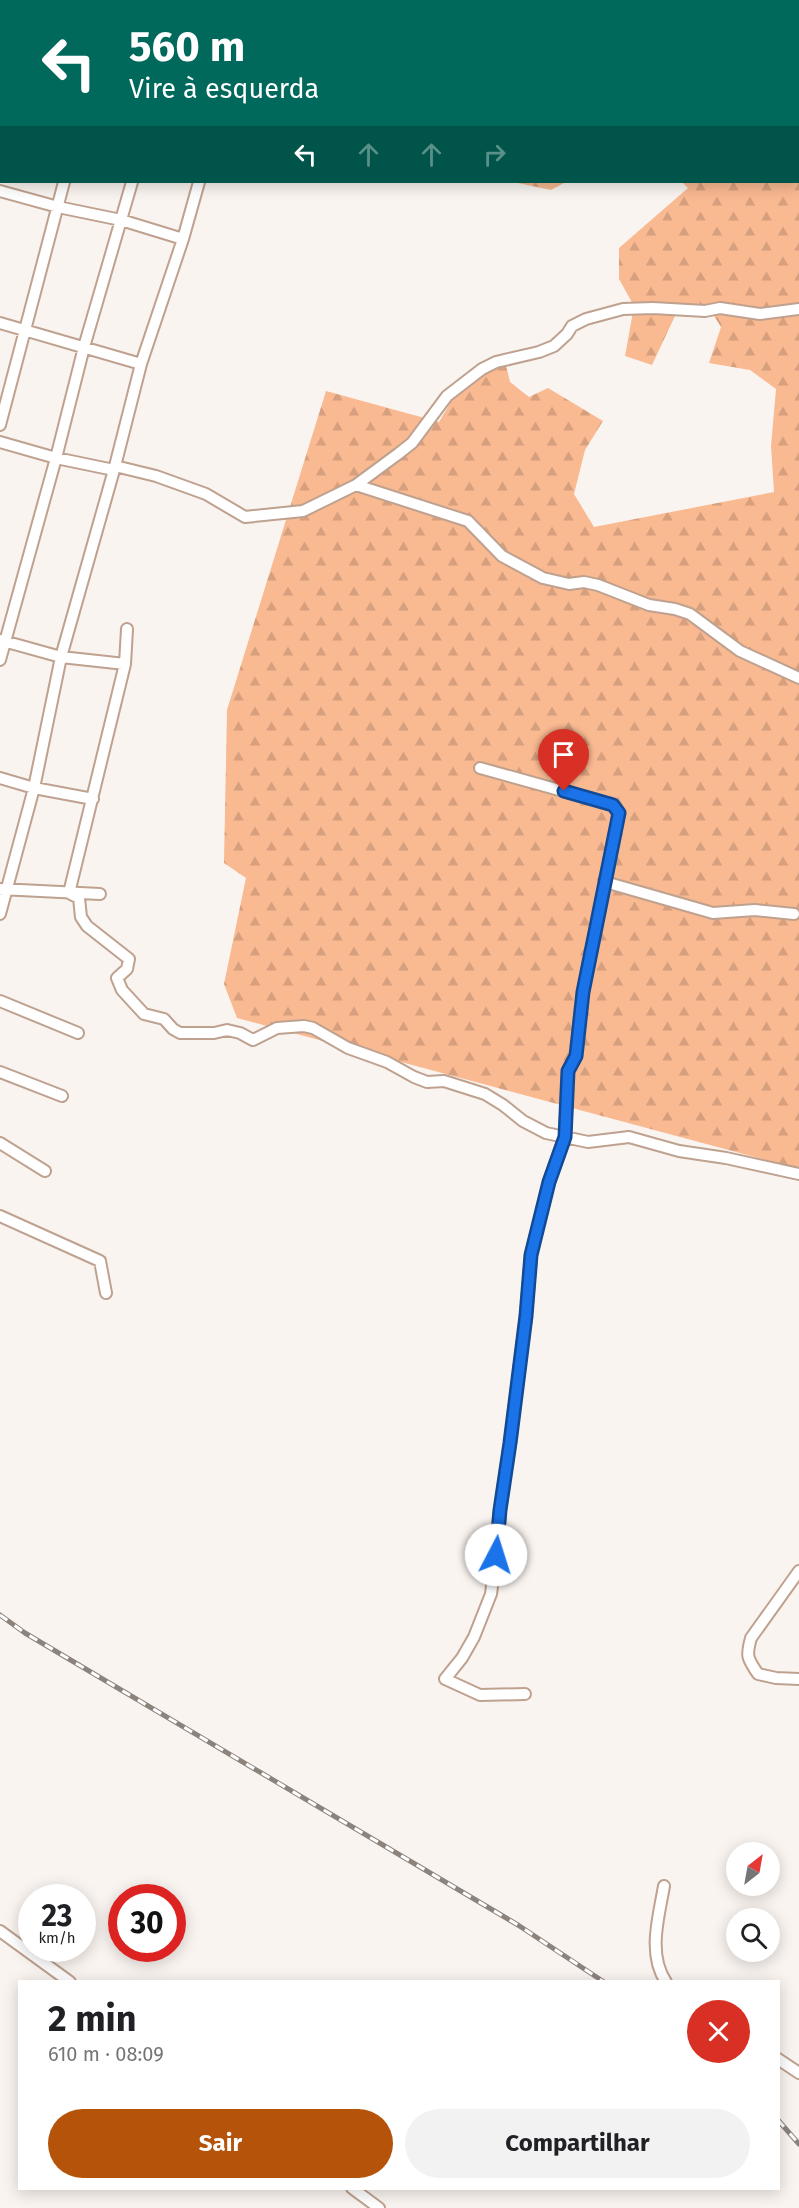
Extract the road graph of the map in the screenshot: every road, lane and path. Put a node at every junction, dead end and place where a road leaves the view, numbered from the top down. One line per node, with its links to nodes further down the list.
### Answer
1 (64, 183): 5 (street)
2 (132, 183): 6 (street)
3 (199, 183): 7 (street)
4 (0, 189): 5 (street)
5 (58, 207): 6 (street); 10 (street)
6 (121, 220): 7 (street); 11 (street)
7 (183, 239): 12 (street)
8 (799, 309): 17 (street)
9 (0, 323): 10 (street)
10 (25, 329): 11 (street); 13 (street)
11 (84, 347): 12 (street); 15 (street)
12 (141, 364): 16 (street)
13 (0, 425)
14 (0, 442): 15 (street)
15 (56, 458): 16 (street); 19 (street)
16 (114, 468): 17 (street); 20 (street)
17 (356, 485): 23 (street)
18 (127, 629): 22 (street)
19 (2, 641): 20 (street); 21 (street)
20 (61, 657): 22 (street); 26 (street)
21 (0, 660)
22 (125, 664): 27 (street)
23 (799, 678)
24 (480, 768): 28 (street)
25 (0, 778): 26 (street)
26 (34, 788): 27 (street); 29 (street)
27 (93, 798): 30 (street)
28 (605, 882): 33 (street); 38 (street)
29 (3, 889): 30 (street); 32 (street)
30 (69, 893): 31 (street); 38 (street)
31 (100, 894)
32 (0, 914)
33 (794, 914)
34 (0, 1001): 35 (street)
35 (78, 1033)
36 (0, 1072): 37 (street)
37 (62, 1096)
38 (565, 1137): 41 (street); 46 (street)
39 (0, 1143): 40 (street)
40 (45, 1171)
41 (799, 1174)
42 (0, 1216): 43 (street)
43 (106, 1293)
44 (799, 1571): 45 (street)
45 (799, 1679)
46 (525, 1694)
47 (664, 1886): 50 (street)
48 (0, 1930): 49 (street)
49 (67, 1980)
50 (665, 1980)
51 (780, 2060): 52 (street)
52 (799, 2073)
53 (355, 2190): 54 (street)
54 (379, 2208)

